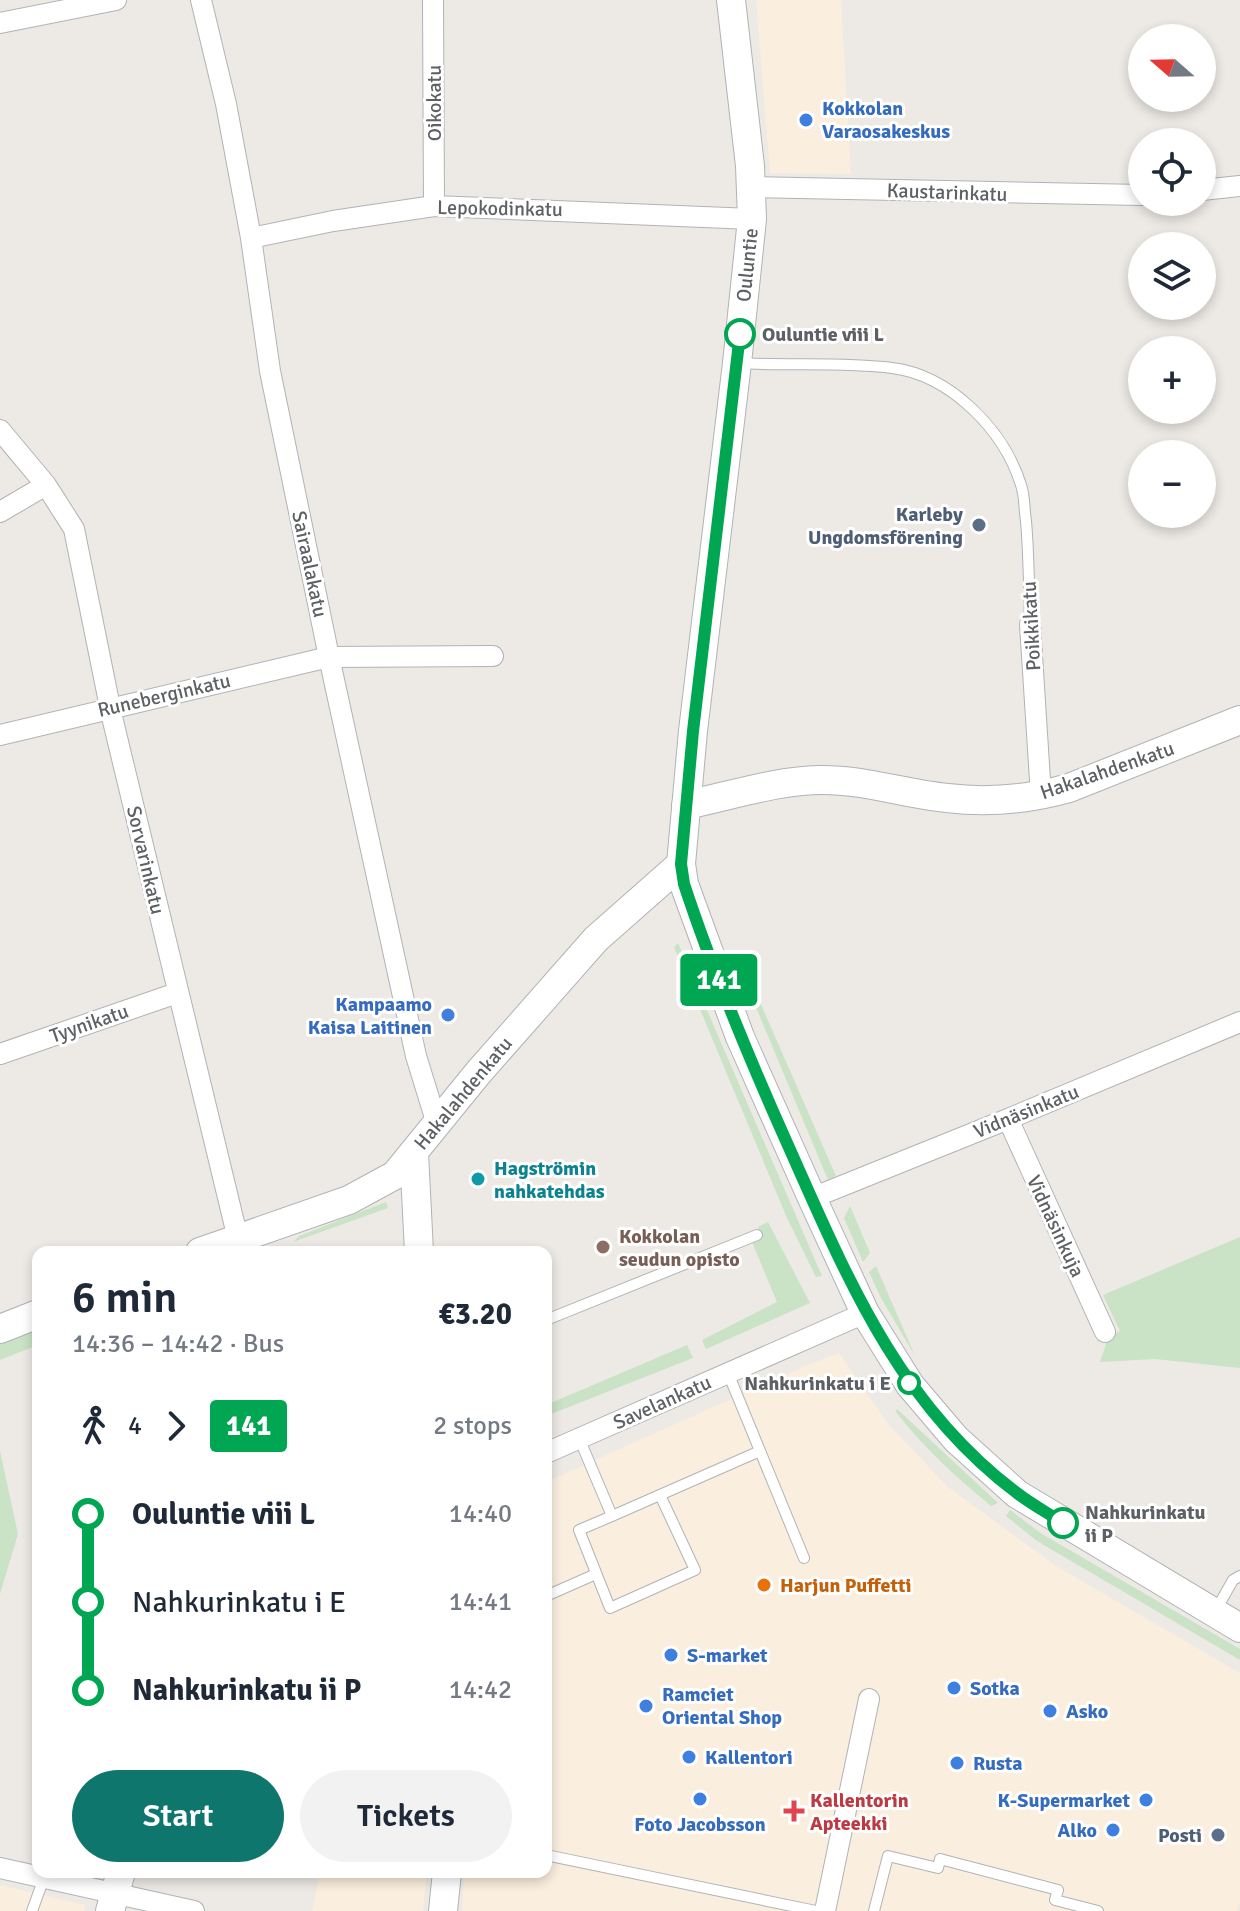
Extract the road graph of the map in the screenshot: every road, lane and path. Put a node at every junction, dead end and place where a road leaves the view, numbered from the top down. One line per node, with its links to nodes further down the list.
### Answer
1 (116, 0): 5 (street)
2 (201, 0): 12 (street, Sairaalakatu)
3 (433, 0): 10 (street, Oikokatu)
4 (731, 0): 7 (main road, Ouluntie)
5 (0, 23)
6 (1240, 186): 8 (street)
7 (751, 187): 9 (street, Kaustarinkatu); 11 (main road, Ouluntie)
8 (1216, 189)
9 (1128, 195)
10 (434, 206): 11 (street, Lepokodinkatu); 12 (street, Lepokodinkatu)
11 (752, 219): 13 (main road, Ouluntie)
12 (251, 238): 19 (street, Sairaalakatu)
13 (737, 363): 17 (lane, Poikkikatu); 24 (main road, Ouluntie)
14 (0, 430): 15 (street, Sorvarinkatu)
15 (46, 485): 16 (street); 20 (street, Sorvarinkatu)
16 (0, 512)
17 (1030, 624): 23 (street, Poikkikatu)
18 (493, 656): 19 (street, Runeberginkatu)
19 (329, 657): 20 (street, Runeberginkatu); 30 (street, Sairaalakatu)
20 (110, 707): 22 (street, Runeberginkatu); 26 (street, Sorvarinkatu)
21 (1240, 720): 23 (main road, Hakalahdenkatu)
22 (0, 735)
23 (1041, 796): 24 (main road, Hakalahdenkatu)
24 (686, 805): 25 (main road, Ouluntie)
25 (681, 864): 30 (main road, Hakalahdenkatu); 32 (main road, Ouluntie)
26 (177, 993): 28 (street, Tyynikatu); 34 (street, Sorvarinkatu)
27 (1240, 1022): 29 (street, Vidnäsinkatu)
28 (0, 1054)
29 (1008, 1119): 32 (street, Vidnäsinkatu); 40 (street, Vidnäsinkuja)
30 (437, 1124): 31 (main road, Hakalahdenkatu)
31 (414, 1153): 34 (main road, Hakalahdenkatu); 35 (main road)
32 (812, 1198): 36 (main road, Ouluntie)
33 (757, 1235): 38 (lane)
34 (240, 1246)
35 (419, 1246)
36 (865, 1313): 41 (street, Savelankatu); 51 (main road, Ouluntie)
37 (32, 1316): 39 (main road)
38 (552, 1318)
39 (0, 1329)
40 (1105, 1332)
41 (728, 1373): 42 (street, Savelankatu); 44 (lane)
42 (579, 1438): 43 (street, Savelankatu); 46 (lane)
43 (552, 1450)
44 (760, 1451): 45 (lane); 47 (lane)
45 (660, 1495): 46 (lane); 48 (lane)
46 (612, 1516): 48 (lane)
47 (804, 1558)
48 (596, 1574): 50 (lane)
49 (1240, 1576): 51 (lane)
50 (552, 1593)
51 (1214, 1613): 52 (main road, Ouluntie)
52 (1240, 1628)
53 (869, 1699): 64 (street)
54 (552, 1856): 63 (lane)
55 (0, 1868): 56 (street)
56 (32, 1875)
57 (44, 1878): 59 (street); 60 (lane)
58 (446, 1878): 62 (main road)
59 (115, 1892): 61 (street)
60 (32, 1911)
61 (194, 1911)
62 (443, 1911)
63 (816, 1911)
64 (825, 1911)
65 (874, 1911): 66 (lane)
66 (1098, 1911)

